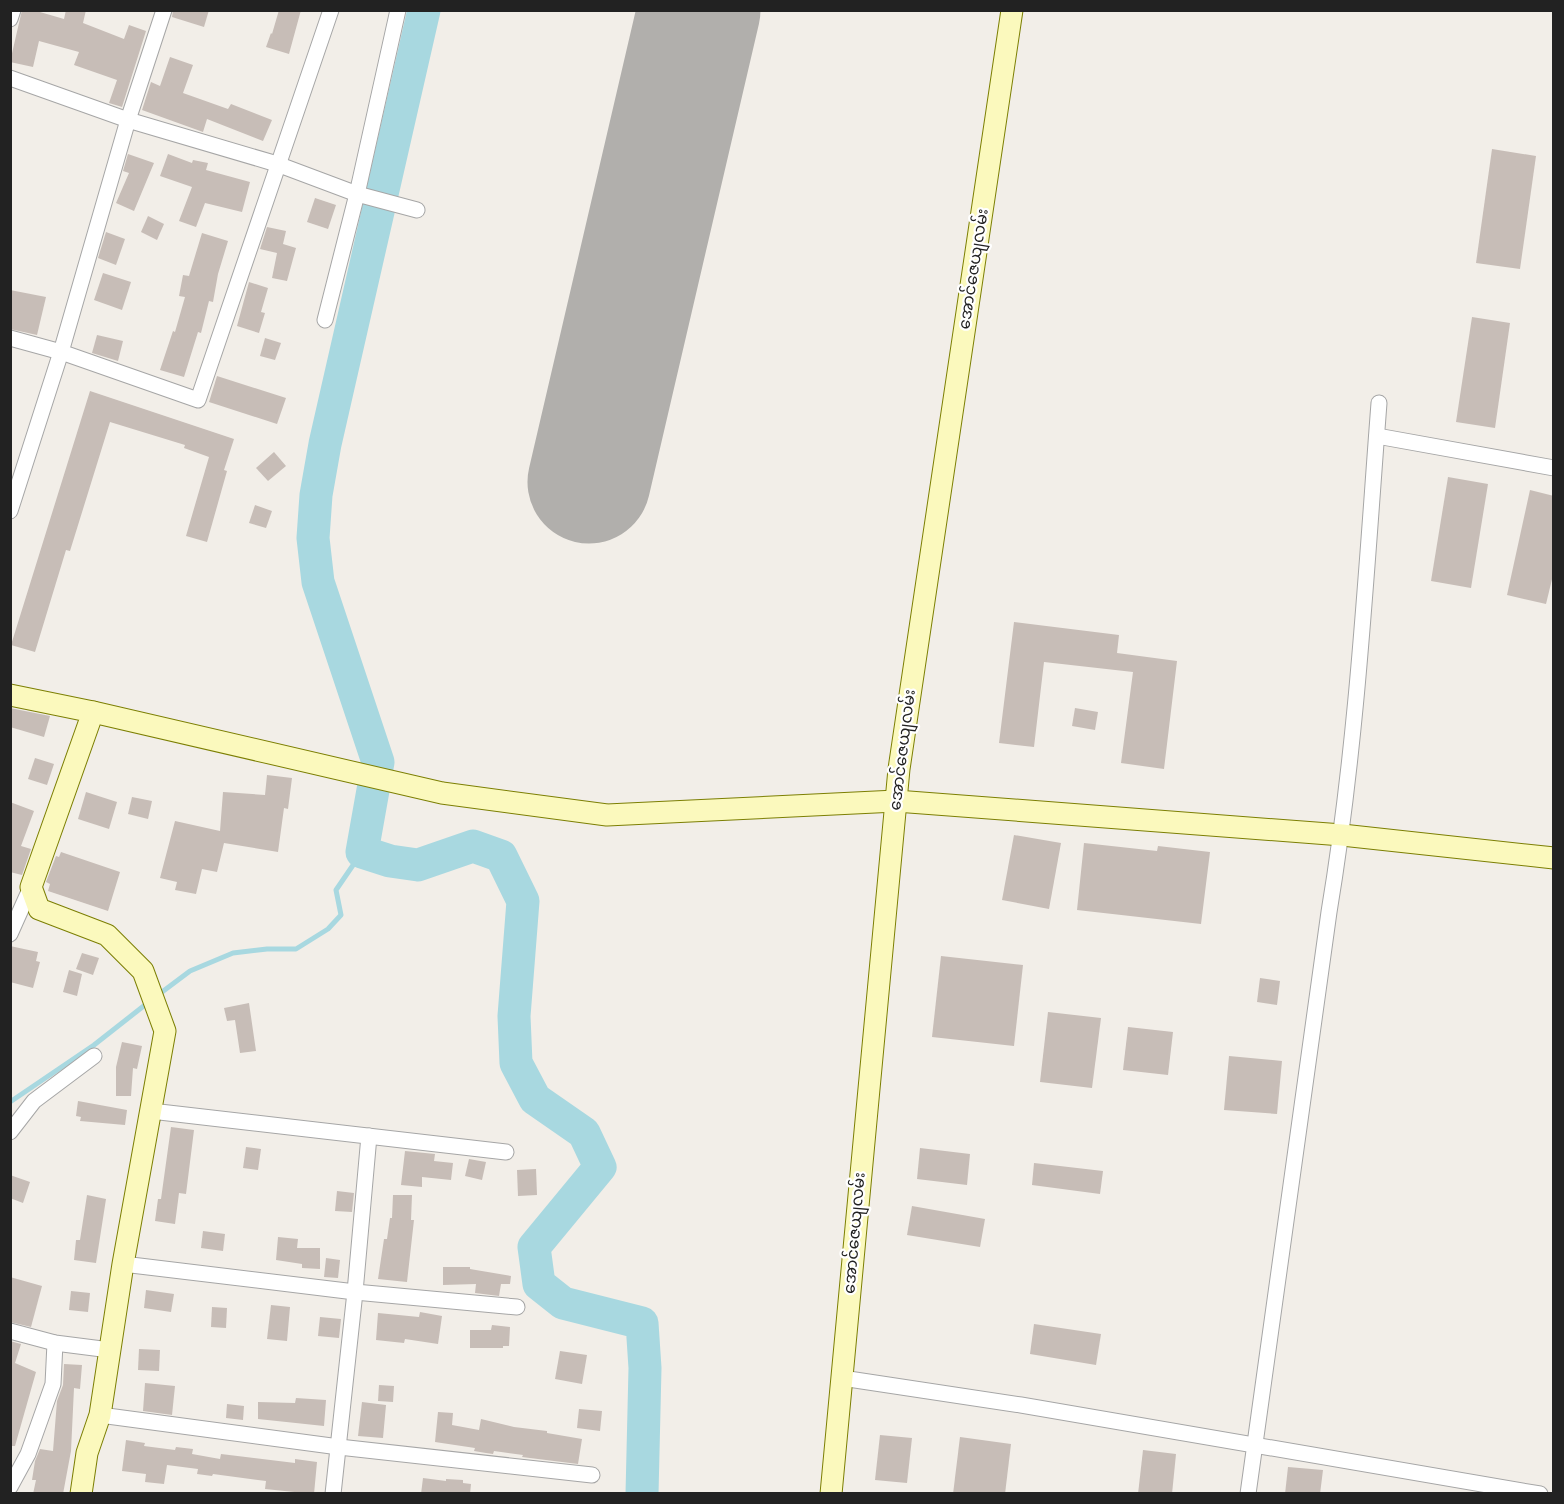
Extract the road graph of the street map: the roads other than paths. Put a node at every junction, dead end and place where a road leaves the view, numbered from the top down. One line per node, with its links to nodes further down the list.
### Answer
1 (13, 10): 6 (street)
2 (164, 10): 8 (street)
3 (331, 10): 9 (street)
4 (398, 10): 10 (street)
5 (1012, 10): 21 (street, အောင်ဇေယျလမ်း)
6 (10, 18)
7 (10, 78): 8 (street)
8 (128, 120): 9 (street); 14 (street)
9 (277, 164): 10 (street); 14 (street)
10 (357, 194): 11 (street); 12 (street)
11 (417, 210)
12 (325, 320)
13 (10, 338): 14 (street)
14 (62, 352): 18 (street)
15 (1379, 402): 16 (street)
16 (1377, 436): 17 (street); 22 (street)
17 (1554, 468)
18 (10, 512)
19 (10, 695): 20 (street)
20 (93, 712): 21 (street); 24 (street)
21 (896, 801): 22 (street); 37 (street, အောင်ဇေယျလမ်း)
22 (1342, 835): 23 (street); 39 (street)
23 (1554, 858)
24 (31, 887): 25 (street); 27 (street)
25 (10, 934)
26 (93, 1056): 28 (street)
27 (151, 1111): 29 (street); 31 (street)
28 (10, 1132)
29 (369, 1136): 30 (street); 32 (street)
30 (506, 1152)
31 (123, 1264): 32 (street); 36 (street)
32 (355, 1292): 33 (street); 40 (street)
33 (517, 1307)
34 (10, 1331): 35 (street)
35 (55, 1343): 36 (street); 42 (street)
36 (110, 1350): 38 (street)
37 (842, 1378): 39 (street); 45 (street, အောင်ဇေယျလမ်း)
38 (100, 1415): 40 (street); 43 (street)
39 (1256, 1445): 46 (street); 47 (street)
40 (339, 1447): 41 (street); 44 (street)
41 (592, 1475)
42 (10, 1487)
43 (81, 1494)
44 (333, 1494)
45 (831, 1494)
46 (1248, 1494)
47 (1540, 1494)

